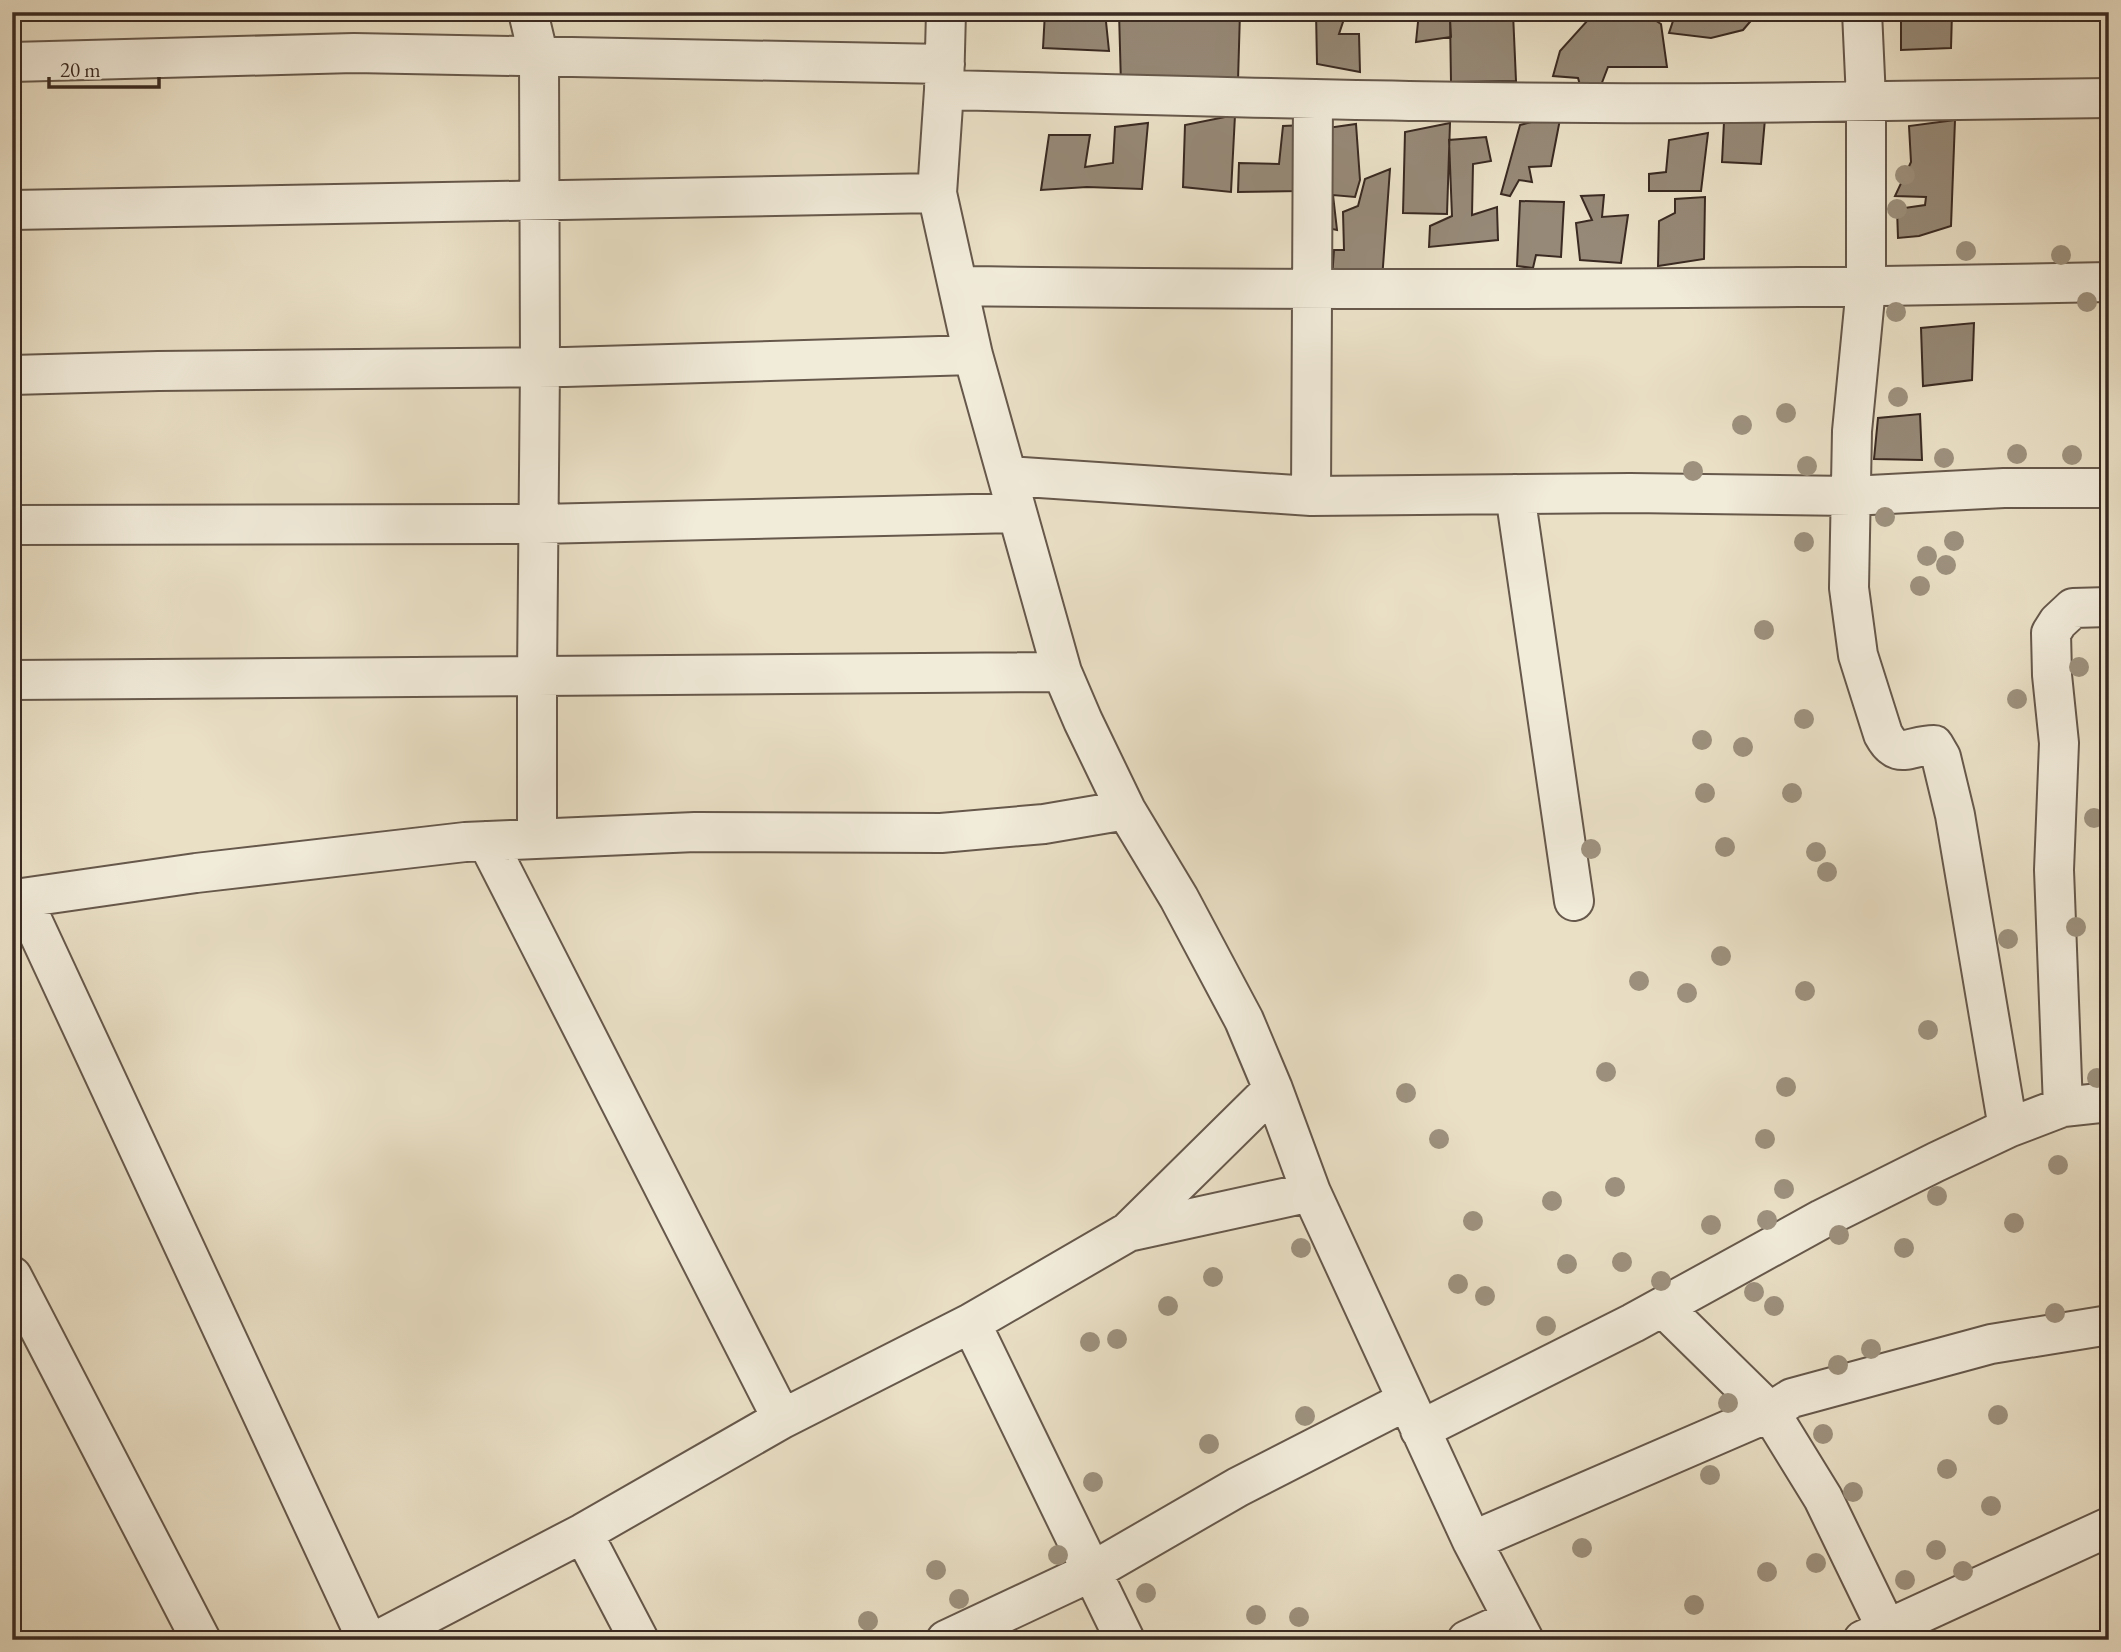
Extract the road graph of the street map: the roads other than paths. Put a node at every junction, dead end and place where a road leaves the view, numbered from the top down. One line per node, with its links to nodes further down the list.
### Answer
1 (528, 12): 4 (street)
2 (946, 12): 6 (street)
3 (1862, 12): 8 (street)
4 (539, 58): 5 (street); 6 (street); 11 (street)
5 (12, 62)
6 (945, 77): 7 (street); 10 (street)
7 (1313, 99): 8 (street); 16 (street)
8 (1866, 99): 9 (street); 15 (street)
9 (2109, 99)
10 (937, 193): 11 (street); 14 (street)
11 (538, 199): 12 (street); 18 (street)
12 (12, 210)
13 (2109, 282): 15 (street)
14 (959, 286): 16 (street); 17 (street)
15 (1866, 287): 16 (street); 24 (street)
16 (1311, 290): 23 (street)
17 (973, 355): 18 (street); 20 (street)
18 (540, 367): 19 (street); 26 (street)
19 (12, 375)
20 (1007, 476): 23 (street); 25 (street)
21 (2109, 488): 24 (street)
22 (1515, 494): 23 (street); 24 (street); 36 (street)
23 (1311, 496)
24 (1851, 496): 40 (street)
25 (1017, 513): 26 (street); 29 (street)
26 (539, 524): 27 (street); 30 (street)
27 (12, 525)
28 (2109, 607): 39 (street)
29 (1062, 672): 30 (street); 32 (street)
30 (537, 676): 31 (street); 33 (street)
31 (12, 680)
32 (1126, 810): 33 (street); 37 (street)
33 (537, 839): 34 (street)
34 (487, 841): 35 (street); 49 (street)
35 (17, 900): 57 (street)
36 (1574, 901)
37 (1273, 1088): 41 (street); 42 (street)
38 (2109, 1102): 39 (street)
39 (2063, 1107): 40 (street)
40 (2008, 1128): 44 (street)
41 (1311, 1192): 42 (street); 48 (street)
42 (1128, 1232): 45 (street)
43 (12, 1276): 56 (street)
44 (1663, 1307): 47 (street); 48 (street)
45 (971, 1323): 49 (street); 53 (street)
46 (2109, 1325): 47 (street)
47 (1770, 1412): 52 (street); 55 (street)
48 (1413, 1415): 52 (street); 53 (street)
49 (782, 1419): 51 (street)
50 (2109, 1527): 55 (street)
51 (583, 1533): 58 (street); 59 (street)
52 (1472, 1541): 54 (street)
53 (1091, 1572): 60 (street); 61 (street)
54 (1519, 1629): 62 (street)
55 (1881, 1636)
56 (201, 1640)
57 (367, 1640)
58 (378, 1640)
59 (639, 1640)
60 (946, 1640)
61 (1125, 1640)
62 (1467, 1640)

